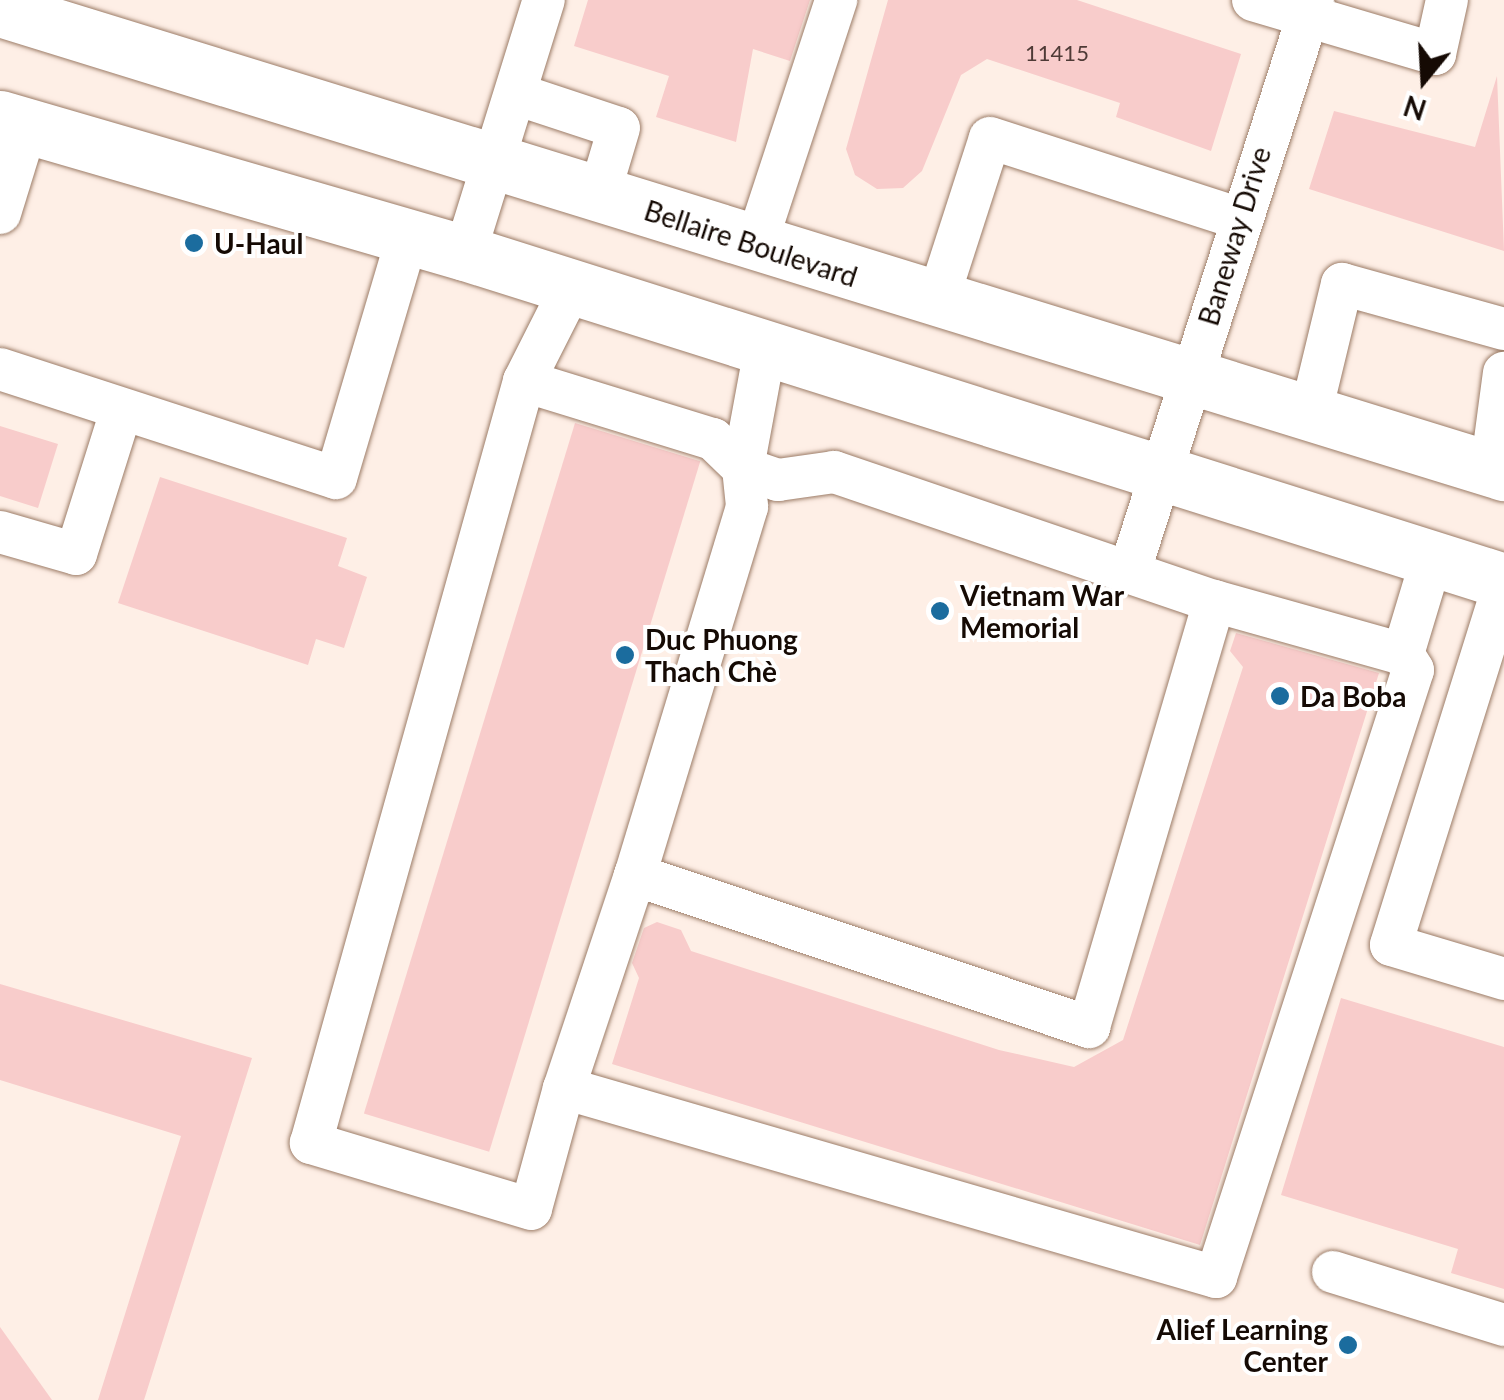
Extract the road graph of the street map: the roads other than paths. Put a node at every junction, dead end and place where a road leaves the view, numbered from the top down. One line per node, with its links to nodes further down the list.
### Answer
1 (544, 0): 7 (street)
2 (836, 0): 14 (street)
3 (1254, 0): 5 (street)
4 (1448, 0): 5 (street)
5 (1309, 8): 12 (street, Baneway Drive)
6 (0, 9): 9 (main road, Bellaire Boulevard)
7 (516, 94): 9 (street); 10 (street)
8 (13, 121): 11 (street); 13 (main road)
9 (494, 161): 10 (main road, Bellaire Boulevard); 15 (street)
10 (599, 195): 14 (main road, Bellaire Boulevard)
11 (0, 213)
12 (1237, 218): 17 (street); 23 (street, Baneway Drive)
13 (407, 238): 15 (main road); 24 (street)
14 (756, 244): 17 (main road, Bellaire Boulevard)
15 (465, 254): 16 (main road)
16 (571, 288): 19 (main road); 22 (street)
17 (937, 302): 23 (main road, Bellaire Boulevard)
18 (1504, 329): 25 (street)
19 (765, 349): 26 (street); 28 (main road)
20 (0, 369): 24 (street)
21 (1504, 373): 27 (street)
22 (524, 381): 26 (street); 38 (street)
23 (1190, 381): 25 (main road, Bellaire Boulevard); 28 (street, Baneway Drive)
24 (121, 411): 29 (street)
25 (1310, 416): 27 (main road, Bellaire Boulevard)
26 (743, 468): 31 (street); 36 (street)
27 (1498, 471)
28 (1163, 474): 30 (main road); 31 (street, Baneway Drive)
29 (0, 532)
30 (1432, 558): 32 (main road); 34 (street)
31 (1130, 573): 33 (street)
32 (1504, 582): 35 (street)
33 (1214, 601): 34 (street); 36 (street)
34 (1403, 654): 38 (street)
35 (1488, 690): 37 (street)
36 (635, 875): 38 (street)
37 (1491, 975)
38 (564, 1088)
39 (1333, 1272): 40 (street)
40 (1504, 1325)

